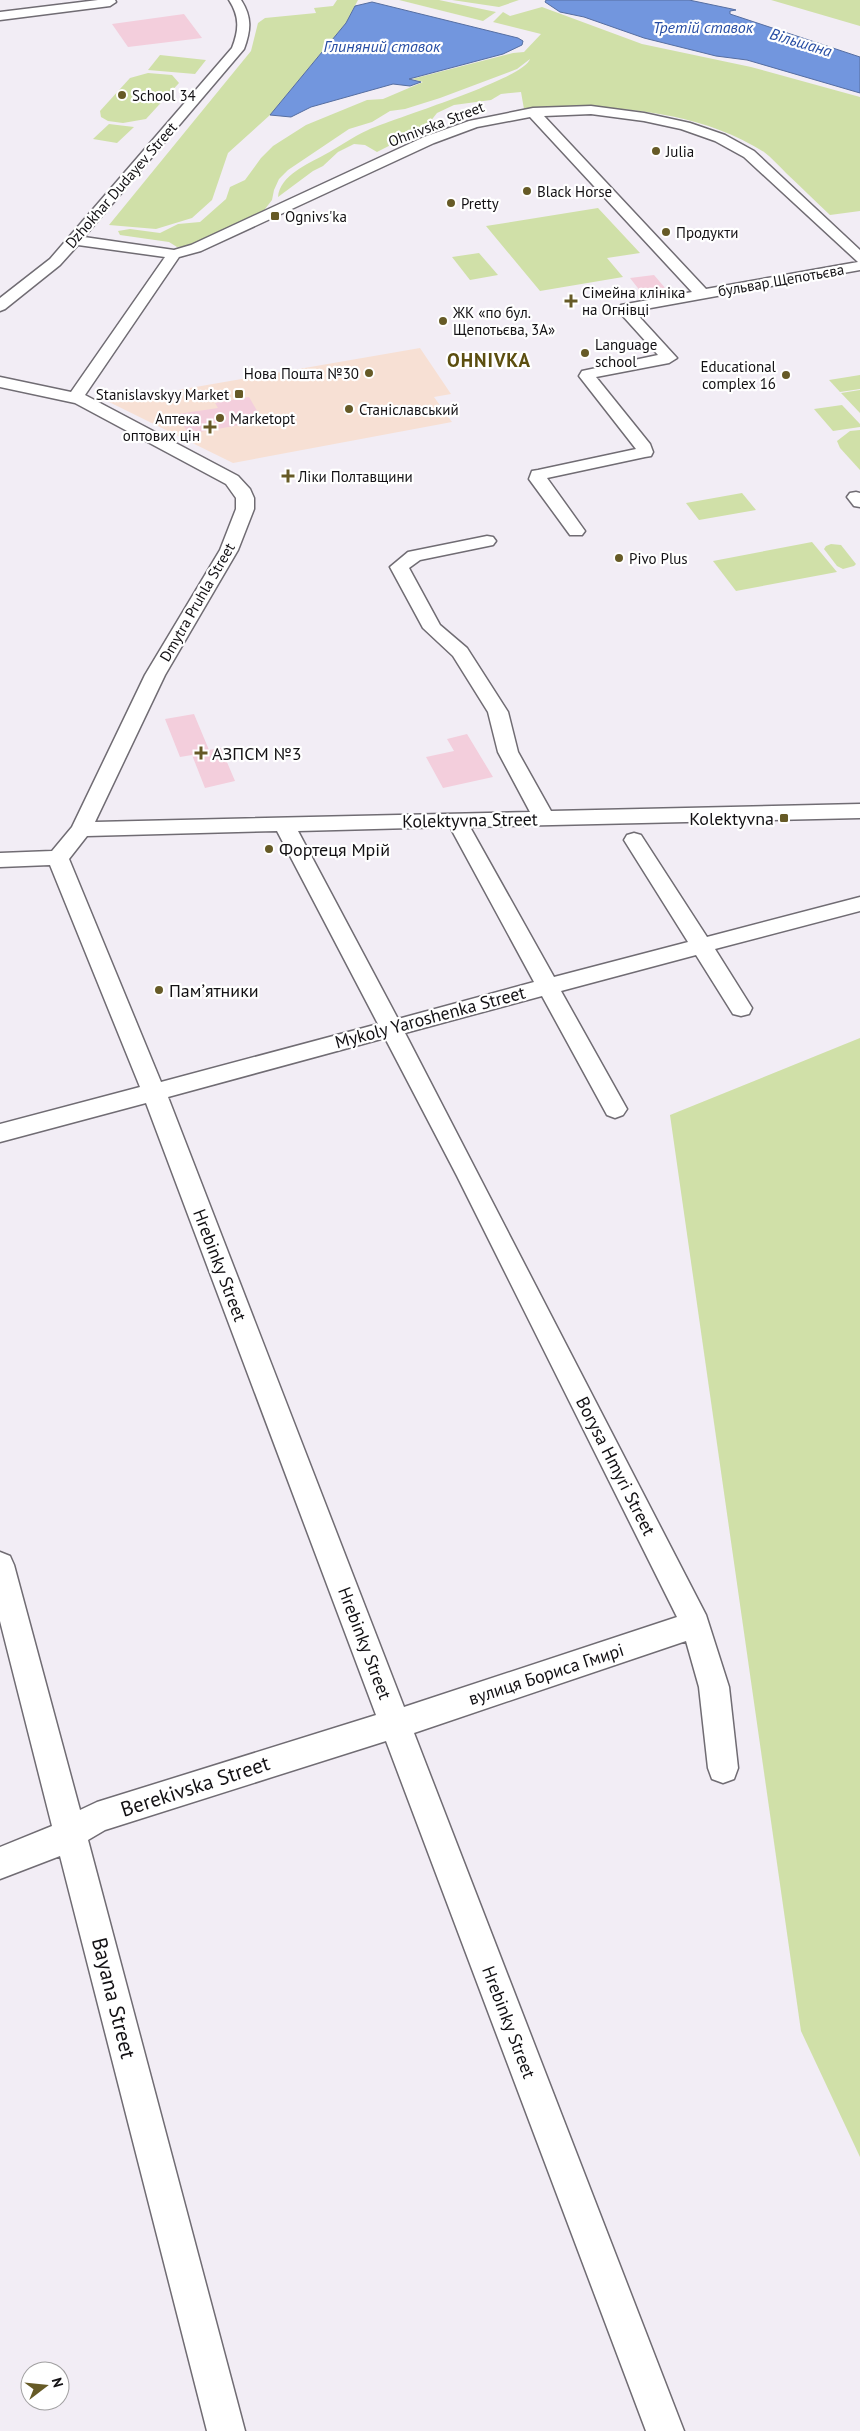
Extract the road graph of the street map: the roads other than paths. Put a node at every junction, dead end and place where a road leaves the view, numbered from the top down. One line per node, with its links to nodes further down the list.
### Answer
1 (235, 0): 5 (street, Dzhokhar Dudayev Street)
2 (110, 2): 3 (street)
3 (0, 16)
4 (533, 112): 6 (street, Ohnivska Street); 7 (street, Ohnivska Street); 9 (street, бульвар Щепотьєва)
5 (74, 240): 6 (street); 10 (street, Dzhokhar Dudayev Street)
6 (174, 254): 12 (street)
7 (860, 258)
8 (860, 266): 9 (street, бульвар Щепотьєва)
9 (701, 293): 13 (street, бульвар Щепотьєва)
10 (0, 306)
11 (0, 382): 12 (street, Dmytra Pruhla Street)
12 (75, 398): 19 (street, Dmytra Pruhla Street)
13 (576, 531)
14 (487, 541): 16 (street)
15 (860, 810): 16 (street, Kolektyvna Street)
16 (544, 818): 17 (street, Kolektyvna Street)
17 (456, 820): 18 (street, Kolektyvna Street); 25 (street)
18 (284, 824): 19 (street, Kolektyvna Street); 27 (street, Borysa Hmyri Street)
19 (80, 829): 21 (street)
20 (634, 840): 24 (street)
21 (58, 858): 22 (street); 28 (street, Hrebinky Street)
22 (0, 860)
23 (860, 904): 24 (street, Mykoly Yaroshenka Street)
24 (701, 945): 25 (street, Mykoly Yaroshenka Street); 26 (street)
25 (547, 985): 27 (street, Mykoly Yaroshenka Street); 29 (street)
26 (741, 1008)
27 (391, 1028): 28 (street, Mykoly Yaroshenka Street); 32 (street, Borysa Hmyri Street)
28 (154, 1093): 30 (street, Mykoly Yaroshenka Street); 33 (street, Hrebinky Street)
29 (614, 1109)
30 (0, 1133)
31 (0, 1565): 35 (street, Bayana Street)
32 (696, 1624): 33 (street, вулиця Бориса Гмирі); 34 (street, Borysa Hmyri Street)
33 (396, 1723): 35 (street, Berekivska Street); 38 (street, Hrebinky Street)
34 (723, 1768)
35 (71, 1831): 36 (street, Berekivska Street); 37 (street, Bayana Street)
36 (0, 1862)
37 (226, 2431)
38 (665, 2431)

